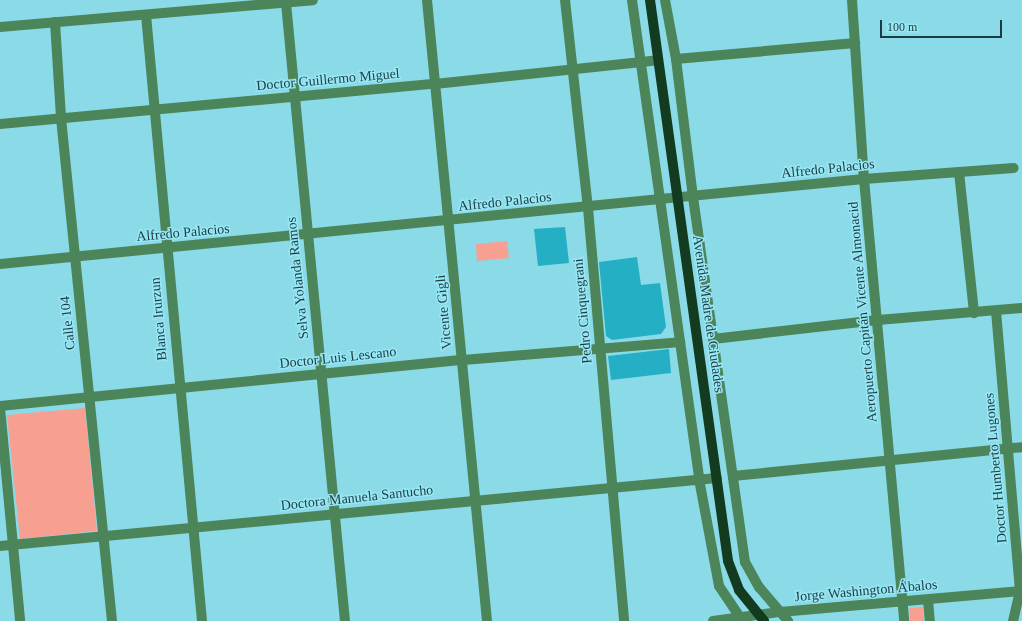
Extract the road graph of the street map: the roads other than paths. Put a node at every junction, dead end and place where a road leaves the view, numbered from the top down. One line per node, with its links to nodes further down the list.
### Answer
1 (313, 0): 8 (street)
2 (427, 0): 17 (street, Vicente Gigli)
3 (565, 0): 16 (street, Pedro Cinquegrani)
4 (632, 0): 15 (street)
5 (650, 0): 14 (main road, Avenida Madre de Ciudades)
6 (665, 0): 13 (street)
7 (852, 0): 12 (street, Aeropuerto Capitán Vicente Almonacid)
8 (286, 3): 9 (street); 18 (street, Selva Yolanda Ramos)
9 (146, 15): 10 (street); 19 (street, Blanca Irurzun)
10 (55, 22): 11 (street); 20 (street, Calle 104)
11 (0, 27)
12 (855, 43): 13 (street); 24 (street, Aeropuerto Capitán Vicente Almonacid)
13 (676, 59): 25 (street)
14 (658, 60): 15 (street, Doctor Guillermo Miguel); 26 (main road, Avenida Madre de Ciudades)
15 (642, 62): 16 (street, Doctor Guillermo Miguel); 27 (street)
16 (571, 70): 17 (street, Doctor Guillermo Miguel); 28 (street, Pedro Cinquegrani)
17 (436, 84): 18 (street, Doctor Guillermo Miguel); 29 (street, Vicente Gigli)
18 (295, 97): 19 (street, Doctor Guillermo Miguel); 30 (street, Selva Yolanda Ramos)
19 (154, 110): 20 (street, Doctor Guillermo Miguel); 31 (street, Blanca Irurzun)
20 (61, 118): 21 (street, Doctor Guillermo Miguel); 32 (street, Calle 104)
21 (0, 124)
22 (1014, 168): 23 (street, Alfredo Palacios)
23 (959, 172): 24 (street, Alfredo Palacios); 36 (street)
24 (864, 179): 25 (street, Alfredo Palacios); 37 (street, Aeropuerto Capitán Vicente Almonacid)
25 (693, 197): 26 (street, Alfredo Palacios); 38 (street)
26 (678, 199): 27 (street, Alfredo Palacios); 50 (main road, Avenida Madre de Ciudades)
27 (661, 200): 28 (street, Alfredo Palacios); 39 (street)
28 (588, 208): 29 (street, Alfredo Palacios); 40 (street, Pedro Cinquegrani)
29 (450, 221): 30 (street, Alfredo Palacios); 41 (street, Vicente Gigli)
30 (308, 235): 31 (street, Alfredo Palacios); 42 (street, Selva Yolanda Ramos)
31 (166, 248): 32 (street, Alfredo Palacios); 43 (street, Blanca Irurzun)
32 (75, 257): 33 (street, Alfredo Palacios); 44 (street, Calle 104)
33 (0, 264)
34 (1022, 308): 35 (street)
35 (996, 311): 36 (street); 47 (street, Doctor Humberto Lugones)
36 (974, 313): 37 (street)
37 (878, 320): 38 (street); 48 (street, Aeropuerto Capitán Vicente Almonacid)
38 (713, 338): 49 (street)
39 (680, 342): 40 (street, Doctor Luis Lescano); 51 (street)
40 (600, 348): 41 (street, Doctor Luis Lescano); 52 (street, Pedro Cinquegrani)
41 (463, 360): 42 (street, Doctor Luis Lescano); 53 (street, Vicente Gigli)
42 (321, 374): 43 (street, Doctor Luis Lescano); 54 (street, Selva Yolanda Ramos)
43 (179, 388): 44 (street, Doctor Luis Lescano); 55 (street, Blanca Irurzun)
44 (90, 397): 45 (street, Doctor Luis Lescano); 56 (street, Calle 104)
45 (0, 407): 57 (street)
46 (1022, 447): 47 (street)
47 (1009, 448): 48 (street); 59 (street, Doctor Humberto Lugones)
48 (890, 462): 49 (street); 61 (street, Aeropuerto Capitán Vicente Almonacid)
49 (732, 476): 62 (street)
50 (717, 478): 51 (street, Doctora Manuela Santucho); 64 (main road, Avenida Madre de Ciudades)
51 (699, 479): 52 (street, Doctora Manuela Santucho); 63 (street)
52 (611, 488): 53 (street, Doctora Manuela Santucho); 70 (street, Pedro Cinquegrani)
53 (475, 500): 54 (street, Doctora Manuela Santucho); 69 (street, Vicente Gigli)
54 (335, 514): 55 (street, Doctora Manuela Santucho); 68 (street, Selva Yolanda Ramos)
55 (193, 528): 56 (street, Doctora Manuela Santucho); 67 (street, Blanca Irurzun)
56 (104, 536): 57 (street, Doctora Manuela Santucho); 66 (street, Calle 104)
57 (13, 544): 58 (street, Doctora Manuela Santucho); 65 (street)
58 (0, 546)
59 (1021, 591): 60 (street, Jorge Washington Ábalos); 75 (street, Doctor Humberto Lugones)
60 (928, 600): 61 (street, Jorge Washington Ábalos); 74 (street)
61 (902, 602): 62 (street, Jorge Washington Ábalos); 73 (street, Aeropuerto Capitán Vicente Almonacid)
62 (780, 612): 64 (street, Jorge Washington Ábalos); 72 (street)
63 (739, 616): 64 (street, Jorge Washington Ábalos); 71 (street, Jorge Washington Ábalos)
64 (761, 618)
65 (20, 621)
66 (112, 621)
67 (202, 621)
68 (345, 621)
69 (487, 621)
70 (624, 621)
71 (713, 621)
72 (788, 621)
73 (904, 621)
74 (930, 621)
75 (1013, 621)

